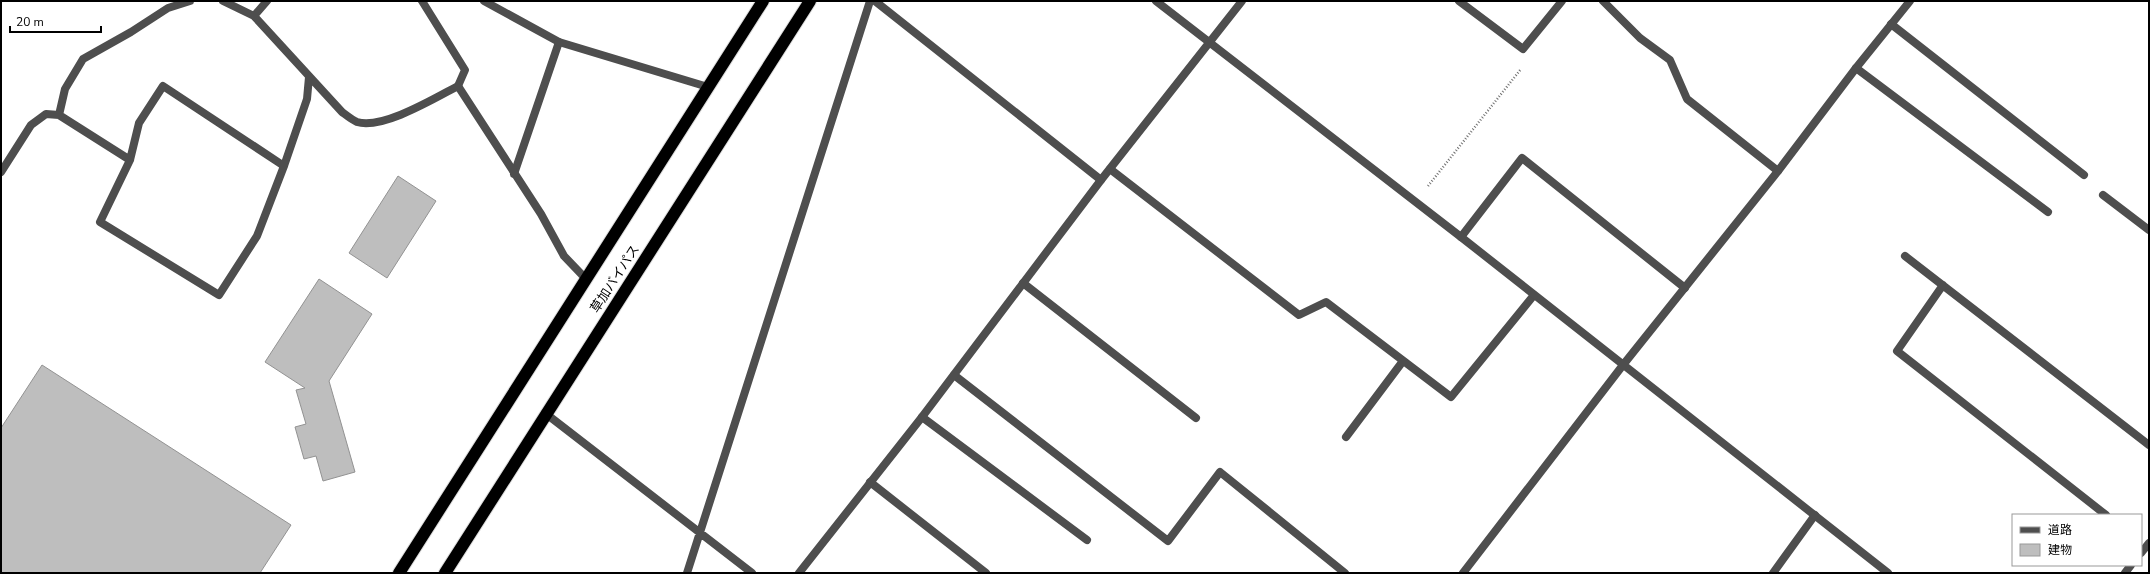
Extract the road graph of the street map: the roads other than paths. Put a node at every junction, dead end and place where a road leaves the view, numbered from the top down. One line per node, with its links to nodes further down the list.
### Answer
1 (190, 1): 24 (street)
2 (223, 1): 16 (street)
3 (267, 1): 16 (street)
4 (422, 1): 22 (street)
5 (484, 1): 18 (street)
6 (763, 1): 23 (highway, 草加バイパス)
7 (810, 1): 46 (highway, 草加バイパス)
8 (870, 1): 54 (street)
9 (875, 1): 32 (street)
10 (1156, 1): 19 (street)
11 (1242, 1): 19 (street)
12 (1459, 1): 13 (street)
13 (1562, 1)
14 (1603, 1): 28 (street)
15 (1910, 1): 17 (street)
16 (254, 16): 21 (street)
17 (1891, 24): 20 (street); 31 (street)
18 (559, 42): 23 (street); 30 (street)
19 (1209, 43): 27 (street); 36 (street)
20 (1856, 68): 28 (street); 34 (street)
21 (309, 77): 22 (street); 26 (street)
22 (458, 86): 30 (street)
23 (708, 87): 38 (highway, 草加バイパス)
24 (59, 115): 25 (street); 29 (street)
25 (130, 160): 26 (street); 26 (street)
26 (284, 166)
27 (1110, 169): 32 (street); 43 (street)
28 (1778, 171): 41 (street)
29 (1, 172)
30 (514, 174): 38 (street)
31 (2084, 175)
32 (1101, 180): 39 (street)
33 (2103, 195): 35 (street)
34 (2048, 212)
35 (2149, 230)
36 (1462, 236): 41 (street); 42 (street)
37 (1905, 256): 40 (street)
38 (586, 279): 56 (highway, 草加バイパス)
39 (1023, 283): 45 (street); 48 (street)
40 (1942, 285): 50 (street); 52 (street)
41 (1685, 288): 44 (street)
42 (1534, 295): 43 (street); 44 (street)
43 (1404, 361): 49 (street)
44 (1623, 365): 53 (street); 63 (street)
45 (954, 375): 47 (street); 62 (street)
46 (546, 413): 54 (street); 57 (highway, 草加バイパス)
47 (922, 417): 51 (street); 55 (street)
48 (1196, 418)
49 (1346, 437)
50 (2149, 445)
51 (870, 482): 60 (street); 61 (street)
52 (2105, 514)
53 (1815, 515): 64 (street); 65 (street)
54 (698, 533): 58 (street); 59 (street)
55 (1087, 540)
56 (398, 573)
57 (445, 573)
58 (687, 573)
59 (752, 573)
60 (798, 573)
61 (986, 573)
62 (1345, 573)
63 (1463, 573)
64 (1773, 573)
65 (1888, 573)

